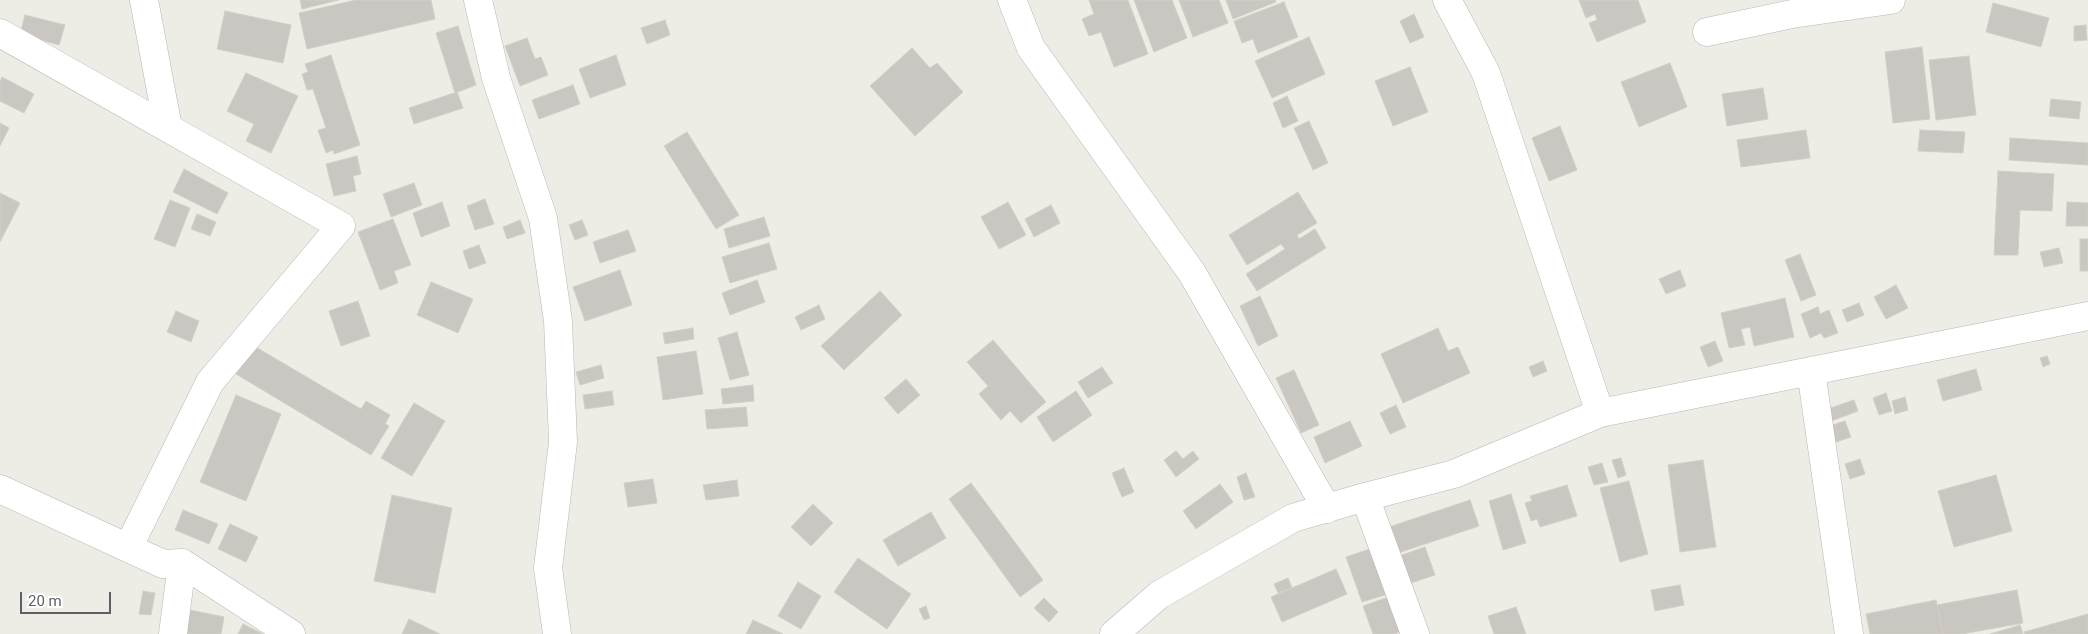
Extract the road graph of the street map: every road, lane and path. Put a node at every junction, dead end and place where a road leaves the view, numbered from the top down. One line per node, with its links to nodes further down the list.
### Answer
1 (144, 0): 8 (street)
2 (478, 0): 19 (street)
3 (1012, 0): 14 (street)
4 (1446, 0): 11 (street)
5 (1891, 0): 6 (street)
6 (1706, 32)
7 (0, 33): 8 (street)
8 (168, 128): 15 (street)
9 (2088, 316): 10 (street)
10 (1811, 371): 11 (street); 22 (street)
11 (1600, 413): 13 (street)
12 (0, 489): 15 (street)
13 (1365, 497): 14 (street); 21 (street)
14 (1327, 509): 20 (street)
15 (128, 548): 16 (street)
16 (182, 563): 17 (street); 18 (street)
17 (173, 634)
18 (291, 634)
19 (557, 634)
20 (1114, 634)
21 (1415, 634)
22 (1849, 634)

